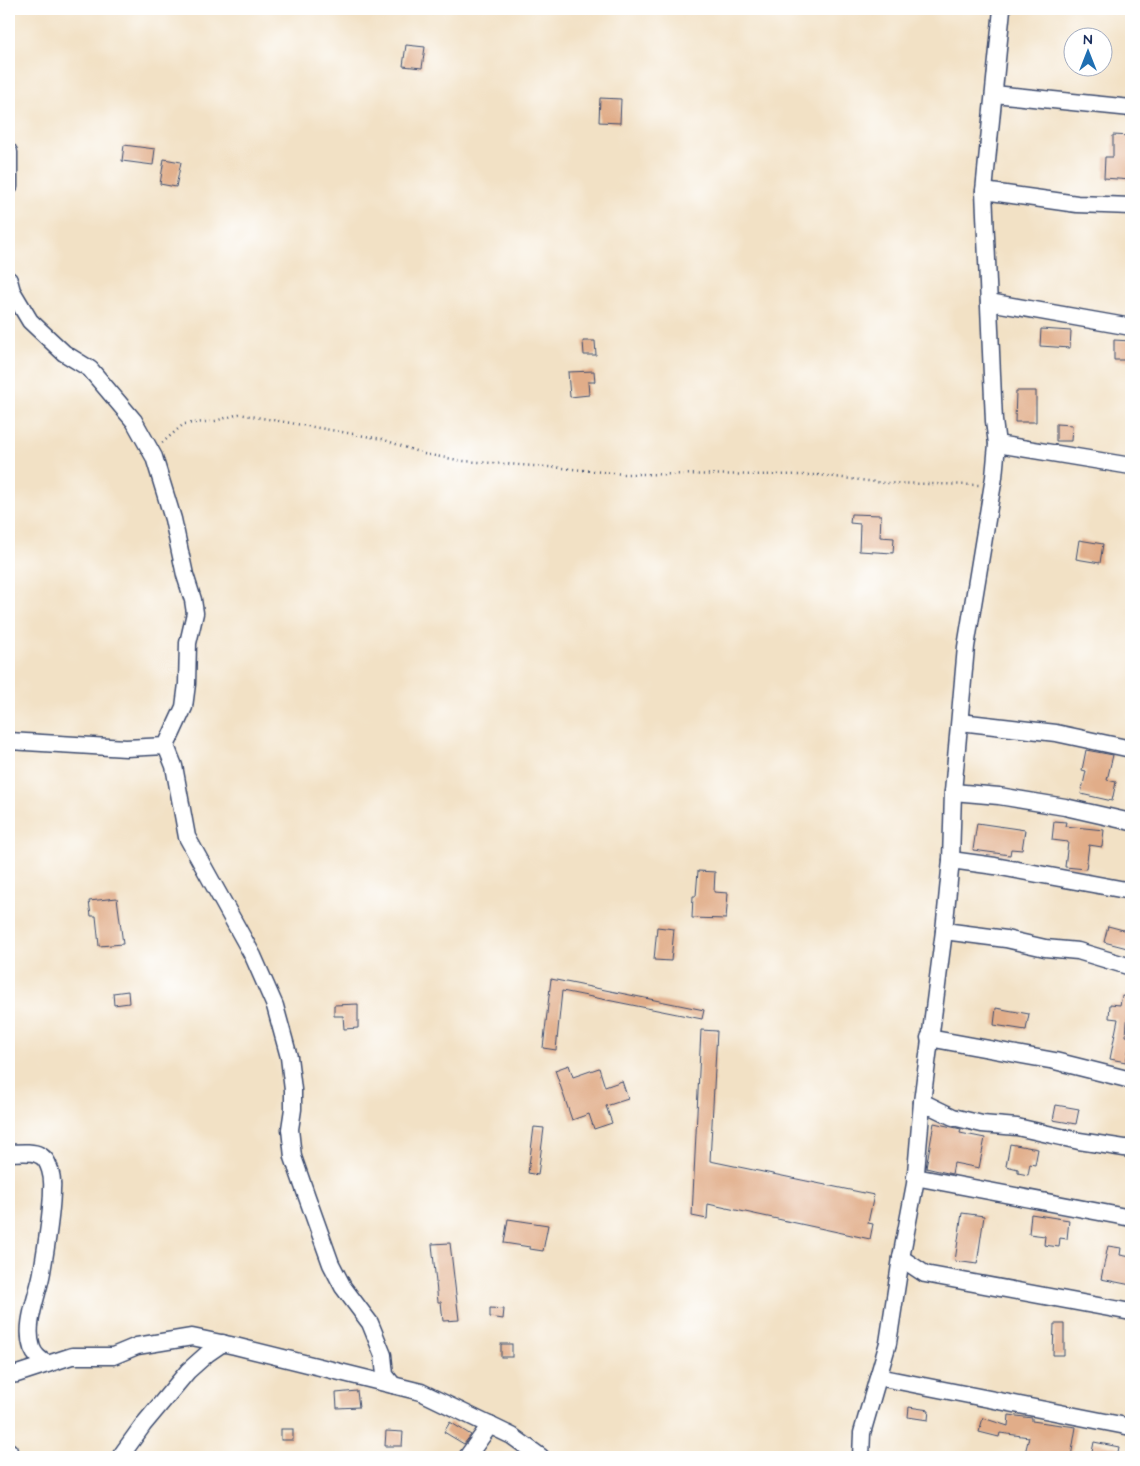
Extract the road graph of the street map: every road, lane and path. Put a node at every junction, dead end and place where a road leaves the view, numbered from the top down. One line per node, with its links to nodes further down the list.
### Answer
1 (1002, 9): 2 (street)
2 (994, 94): 3 (street); 6 (street)
3 (1131, 108)
4 (9, 152): 5 (street)
5 (9, 187)
6 (984, 191): 7 (street); 9 (street)
7 (1131, 206)
8 (9, 280): 12 (street)
9 (989, 302): 10 (street); 11 (street)
10 (1131, 327)
11 (997, 444): 13 (street); 14 (street)
12 (151, 452): 14 (path); 17 (street)
13 (1131, 466)
14 (992, 485): 15 (street)
15 (960, 722): 18 (street); 19 (street)
16 (9, 741): 17 (street)
17 (166, 746): 38 (street)
18 (1131, 749)
19 (953, 792): 20 (street); 21 (street)
20 (1131, 822)
21 (951, 860): 22 (street); 23 (street)
22 (1131, 890)
23 (944, 931): 24 (street); 25 (street)
24 (1131, 966)
25 (930, 1038): 26 (street); 27 (street)
26 (1131, 1080)
27 (922, 1102): 28 (street); 30 (street)
28 (1131, 1149)
29 (9, 1153): 35 (street)
30 (915, 1177): 31 (street); 32 (street)
31 (1131, 1218)
32 (901, 1258): 33 (street); 37 (street)
33 (1131, 1312)
34 (223, 1343): 35 (street); 38 (street); 43 (street)
35 (47, 1364): 36 (street)
36 (9, 1375)
37 (878, 1377): 40 (street); 46 (street)
38 (393, 1385): 39 (street)
39 (490, 1426): 44 (street); 45 (street)
40 (1131, 1427)
41 (9, 1451): 42 (street)
42 (10, 1457)
43 (120, 1457)
44 (467, 1457)
45 (541, 1457)
46 (861, 1457)

